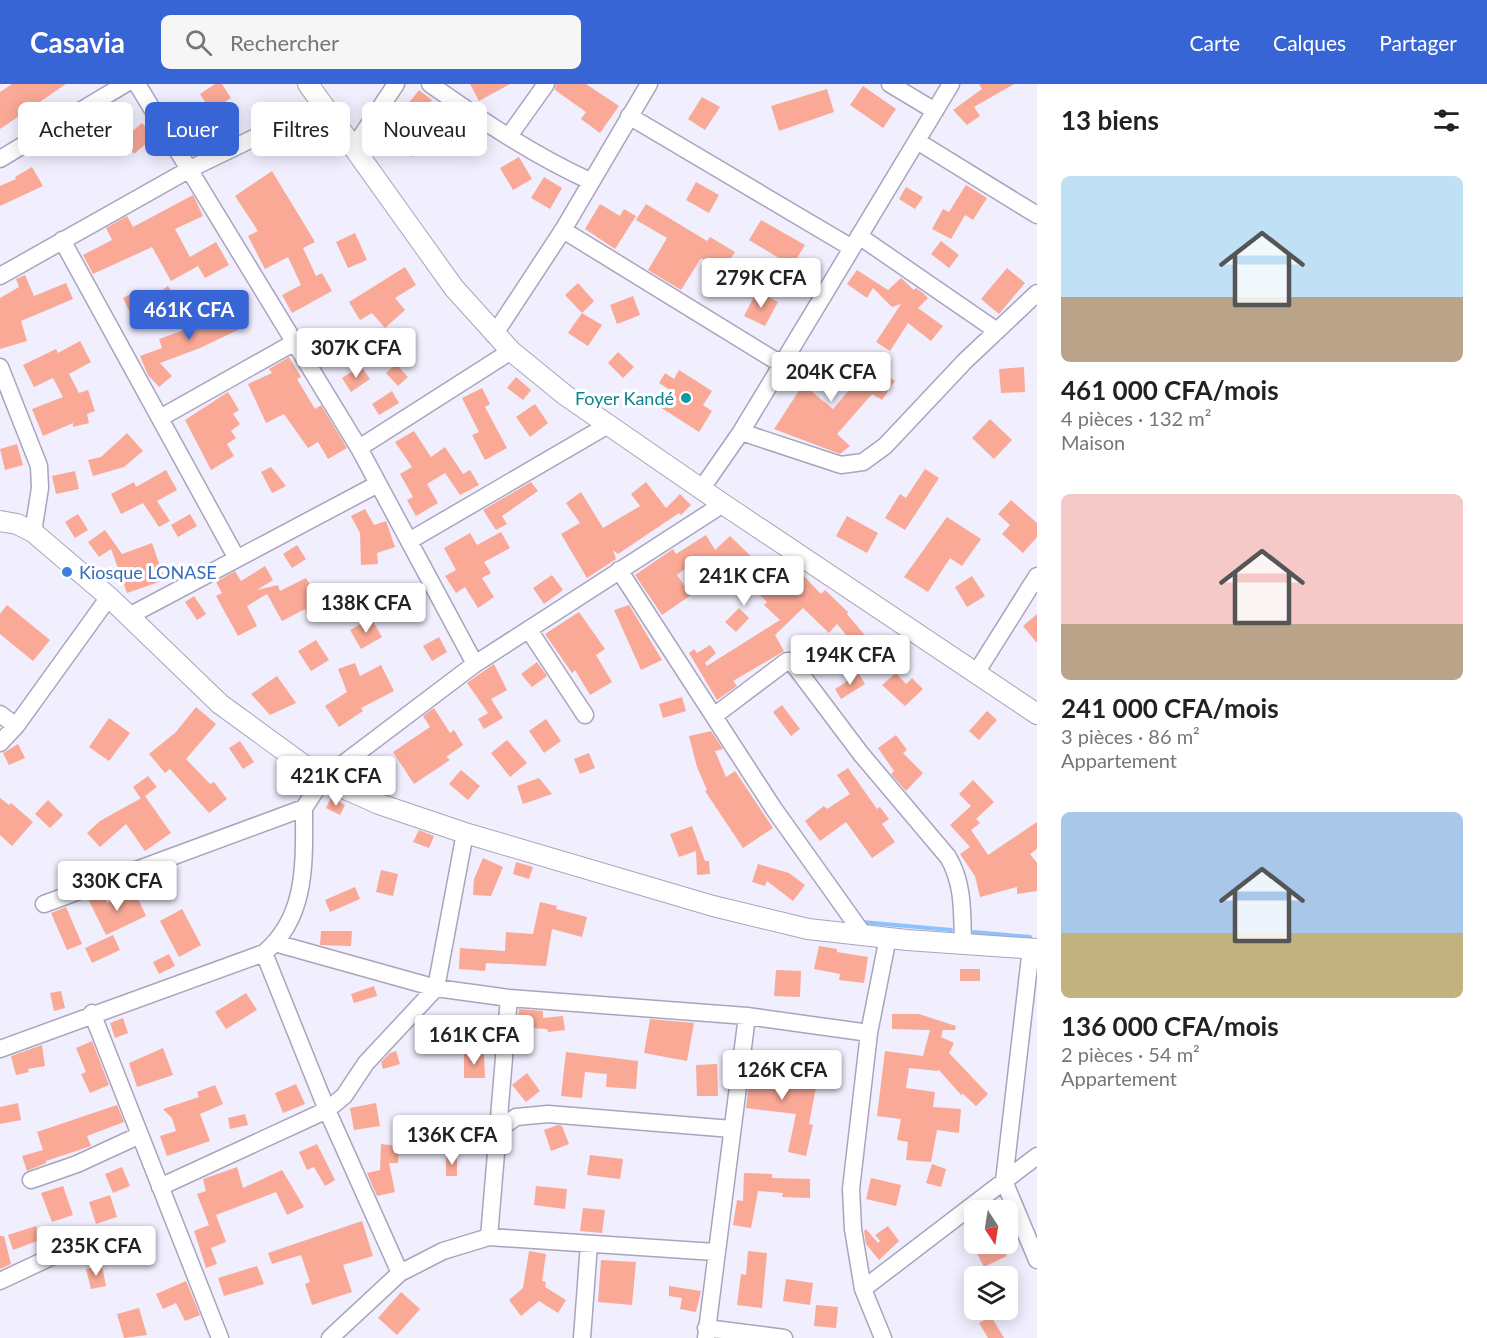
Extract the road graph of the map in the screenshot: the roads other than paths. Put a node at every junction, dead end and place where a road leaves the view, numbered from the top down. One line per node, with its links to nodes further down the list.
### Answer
1 (125, 84): 18 (street)
2 (137, 84): 19 (street)
3 (308, 84): 10 (street)
4 (396, 84): 17 (street)
5 (430, 84): 13 (street)
6 (546, 84): 13 (street)
7 (649, 84): 12 (street)
8 (891, 84): 11 (street)
9 (951, 84): 11 (street)
10 (320, 102)
11 (935, 111): 15 (street)
12 (629, 116): 20 (street); 24 (street)
13 (509, 136): 20 (street)
14 (251, 139): 19 (street)
15 (917, 141): 21 (street); 24 (street)
16 (350, 142): 17 (street)
17 (354, 147): 28 (street)
18 (0, 159)
19 (190, 169): 23 (street); 29 (street)
20 (590, 181): 22 (street)
21 (1037, 215)
22 (563, 230): 28 (street); 31 (street)
23 (62, 240): 25 (street); 33 (street)
24 (855, 242): 27 (street); 31 (street)
25 (0, 276)
26 (1037, 292): 27 (street)
27 (997, 331): 35 (street)
28 (494, 335): 30 (street)
29 (295, 342): 33 (street); 36 (street)
30 (511, 351): 34 (street); 36 (street)
31 (781, 364): 35 (street)
32 (0, 366): 41 (street)
33 (160, 418): 43 (street)
34 (608, 425): 38 (street); 42 (street)
35 (741, 432): 38 (street)
36 (359, 448): 37 (street)
37 (378, 484): 42 (street); 43 (street)
38 (702, 488): 39 (street)
39 (723, 504): 44 (street); 50 (street)
40 (0, 521): 41 (street)
41 (33, 532): 46 (street)
42 (409, 541): 49 (street)
43 (236, 557): 47 (street)
44 (619, 570): 48 (street); 54 (street)
45 (1037, 576): 50 (street)
46 (109, 597): 47 (street); 55 (street)
47 (129, 616): 57 (street)
48 (529, 630): 49 (street); 53 (street)
49 (476, 664): 57 (street)
50 (976, 673): 52 (street)
51 (0, 714): 55 (street)
52 (1037, 714)
53 (585, 715)
54 (714, 716): 61 (street); 63 (street)
55 (16, 726): 56 (street)
56 (0, 743)
57 (323, 779): 58 (street); 59 (street)
58 (304, 808): 60 (street); 64 (street)
59 (465, 833): 61 (street); 66 (street)
60 (44, 904)
61 (863, 934): 62 (street)
62 (888, 937): 63 (street); 70 (street)
63 (963, 944): 65 (street)
64 (269, 948): 66 (street); 68 (street); 72 (street)
65 (1034, 948): 78 (street)
66 (436, 988): 67 (street); 72 (street)
67 (508, 998): 69 (street); 74 (street)
68 (92, 1014): 71 (street); 75 (street)
69 (747, 1016): 70 (street); 73 (street)
70 (869, 1033): 87 (street)
71 (0, 1048)
72 (327, 1110): 79 (street); 85 (street)
73 (732, 1129): 74 (street); 83 (street)
74 (498, 1130): 80 (street)
75 (140, 1135): 77 (street); 79 (street)
76 (1037, 1156): 78 (street)
77 (31, 1180)
78 (1004, 1181): 84 (street); 87 (street)
79 (160, 1187): 89 (street)
80 (489, 1237): 82 (street); 85 (street)
81 (81, 1243): 86 (street)
82 (589, 1244): 83 (street); 91 (street)
83 (715, 1252): 88 (street)
84 (1037, 1260)
85 (400, 1273): 90 (street)
86 (0, 1281)
87 (863, 1289): 93 (street)
88 (706, 1333): 92 (street)
89 (220, 1338)
90 (330, 1338)
91 (582, 1338)
92 (784, 1338)
93 (884, 1338)

